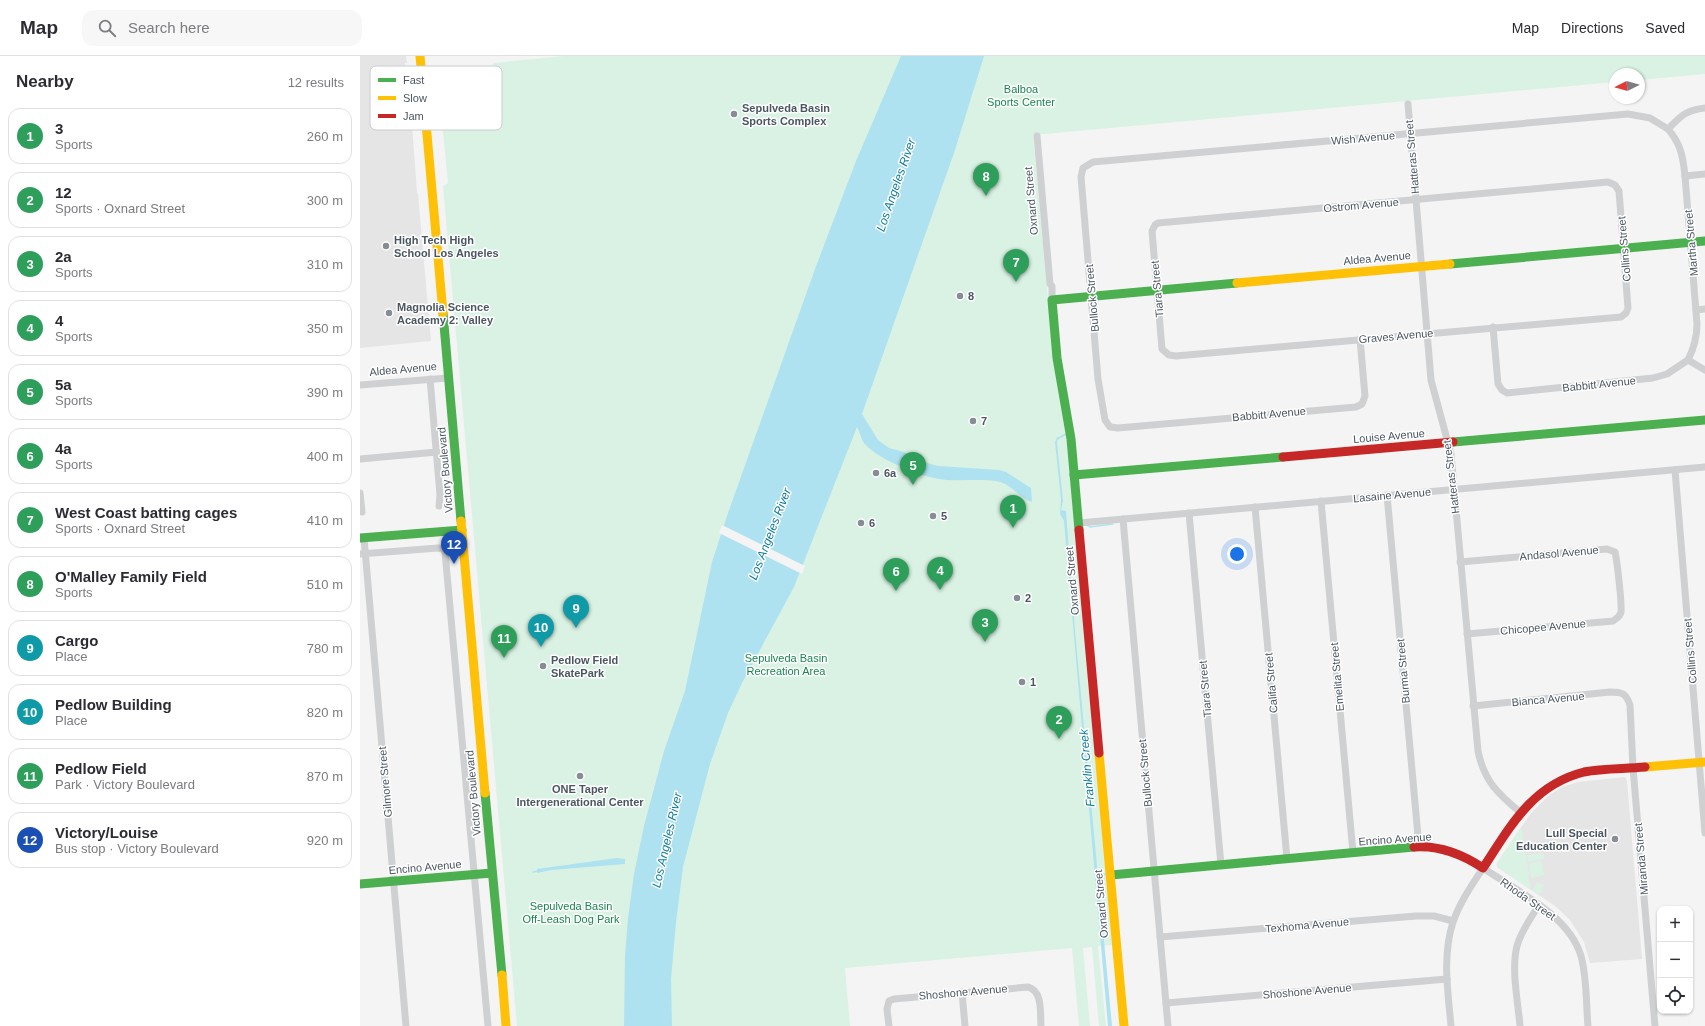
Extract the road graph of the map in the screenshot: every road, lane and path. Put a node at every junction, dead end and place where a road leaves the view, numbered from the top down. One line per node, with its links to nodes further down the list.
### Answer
1 (420, 56): 2 (main road, Victory Boulevard)
2 (421, 66)
3 (1408, 104): 7 (street, Hatteras Street)
4 (1705, 108): 5 (street)
5 (1668, 129): 7 (street, Wish Avenue); 11 (street, Martha Street)
6 (426, 130): 31 (main road, Victory Boulevard)
7 (1410, 134): 9 (street, Wish Avenue); 13 (street, Hatteras Street)
8 (1037, 136): 21 (street, Oxnard Street)
9 (1083, 168): 20 (street, Bullock Street)
10 (1705, 174): 11 (street)
11 (1685, 176): 16 (street, Martha Street)
12 (1615, 185): 13 (street, Ostrom Avenue); 17 (street, Collins Street)
13 (1416, 200): 14 (street, Ostrom Avenue); 18 (street, Hatteras Street)
14 (1155, 225): 19 (street, Tiara Street)
15 (1705, 241): 16 (main road, Aldea Avenue)
16 (1690, 243): 17 (main road, Aldea Avenue); 23 (street, Martha Street)
17 (1623, 248): 18 (main road, Aldea Avenue); 24 (street, Collins Street)
18 (1421, 266): 19 (main road, Aldea Avenue); 26 (street, Hatteras Street)
19 (1158, 290): 20 (main road, Aldea Avenue); 28 (street, Tiara Street)
20 (1091, 296): 21 (main road, Aldea Avenue); 35 (street, Bullock Street)
21 (1052, 300): 41 (main road, Oxnard Street)
22 (1705, 309): 23 (street)
23 (1696, 310): 29 (street, Martha Street)
24 (1626, 314): 25 (street, Graves Avenue)
25 (1494, 327): 26 (street, Graves Avenue); 29 (street, Babbitt Avenue)
26 (1427, 334): 27 (street, Graves Avenue); 36 (street, Hatteras Street)
27 (1360, 339): 28 (street, Graves Avenue); 35 (street, Babbitt Avenue)
28 (1165, 353)
29 (1688, 360): 30 (street)
30 (1705, 370)
31 (448, 378): 32 (street, Aldea Avenue); 52 (main road, Victory Boulevard)
32 (430, 379): 33 (street, Aldea Avenue); 37 (street, Victory Boulevard)
33 (360, 385)
34 (1705, 420): 36 (main road, Louise Avenue)
35 (1110, 427)
36 (1448, 442): 41 (main road, Louise Avenue); 42 (street, Hatteras Street)
37 (437, 452): 38 (street); 46 (street, Victory Boulevard)
38 (360, 459)
39 (1705, 468): 40 (street, Lasaine Avenue)
40 (1675, 470): 42 (street, Lasaine Avenue); 60 (street, Collins Street)
41 (1074, 475): 51 (main road, Oxnard Street)
42 (1454, 490): 44 (street, Lasaine Avenue); 55 (street, Hatteras Street)
43 (360, 493): 48 (street)
44 (1387, 495): 45 (street, Lasaine Avenue); 64 (street, Burma Street)
45 (1321, 501): 47 (street, Lasaine Avenue); 65 (street, Emelita Street)
46 (439, 506)
47 (1255, 507): 49 (street, Lasaine Avenue); 66 (street, Califa Street)
48 (362, 512)
49 (1189, 513): 50 (street, Lasaine Avenue); 67 (street, Tiara Street)
50 (1123, 519): 51 (street, Lasaine Avenue); 69 (street, Bullock Street)
51 (1079, 523): 72 (main road, Oxnard Street)
52 (462, 530): 53 (main road); 70 (main road, Victory Boulevard)
53 (362, 538): 54 (street, Gilmore Street)
54 (363, 554): 71 (street, Victory Boulevard); 73 (street, Gilmore Street)
55 (1460, 562): 56 (street, Andasol Avenue); 57 (street, Hatteras Street)
56 (1619, 617): 57 (street, Chicopee Avenue)
57 (1467, 634): 59 (street, Hatteras Street)
58 (1624, 693): 59 (street, Bianca Avenue); 61 (street, Miranda Street)
59 (1473, 706): 62 (street, Hatteras Street)
60 (1702, 762): 61 (main road); 63 (street, Collins Street)
61 (1633, 768): 62 (main road); 92 (street, Miranda Street)
62 (1521, 813): 68 (main road)
63 (1705, 833)
64 (1419, 847): 65 (main road, Encino Avenue); 68 (main road, Encino Avenue)
65 (1353, 853): 66 (main road, Encino Avenue)
66 (1287, 859): 67 (main road, Encino Avenue)
67 (1221, 864): 69 (main road, Encino Avenue)
68 (1483, 868): 75 (street, Rhoda Street); 76 (street)
69 (1154, 871): 72 (main road, Encino Avenue); 77 (street, Bullock Street)
70 (492, 873): 71 (main road, Encino Avenue); 83 (main road, Victory Boulevard)
71 (474, 874): 73 (main road, Encino Avenue); 82 (street, Victory Boulevard)
72 (1110, 874): 87 (main road, Oxnard Street)
73 (394, 882): 74 (main road, Encino Avenue); 81 (street, Gilmore Street)
74 (360, 884)
75 (1539, 905): 90 (street); 91 (street, Rhoda Street)
76 (1454, 921): 77 (street, Texhoma Avenue); 78 (street)
77 (1160, 937): 80 (street, Bullock Street)
78 (1447, 979): 80 (street, Shoshone Avenue); 89 (street)
79 (962, 992): 84 (street, Shoshone Avenue); 85 (street); 86 (street, Shoshone Avenue)
80 (1166, 1003): 88 (street, Bullock Street)
81 (406, 1026)
82 (488, 1026)
83 (506, 1026)
84 (889, 1026)
85 (965, 1026)
86 (1041, 1026)
87 (1124, 1026)
88 (1168, 1026)
89 (1451, 1026)
90 (1520, 1026)
91 (1588, 1026)
92 (1655, 1026)

